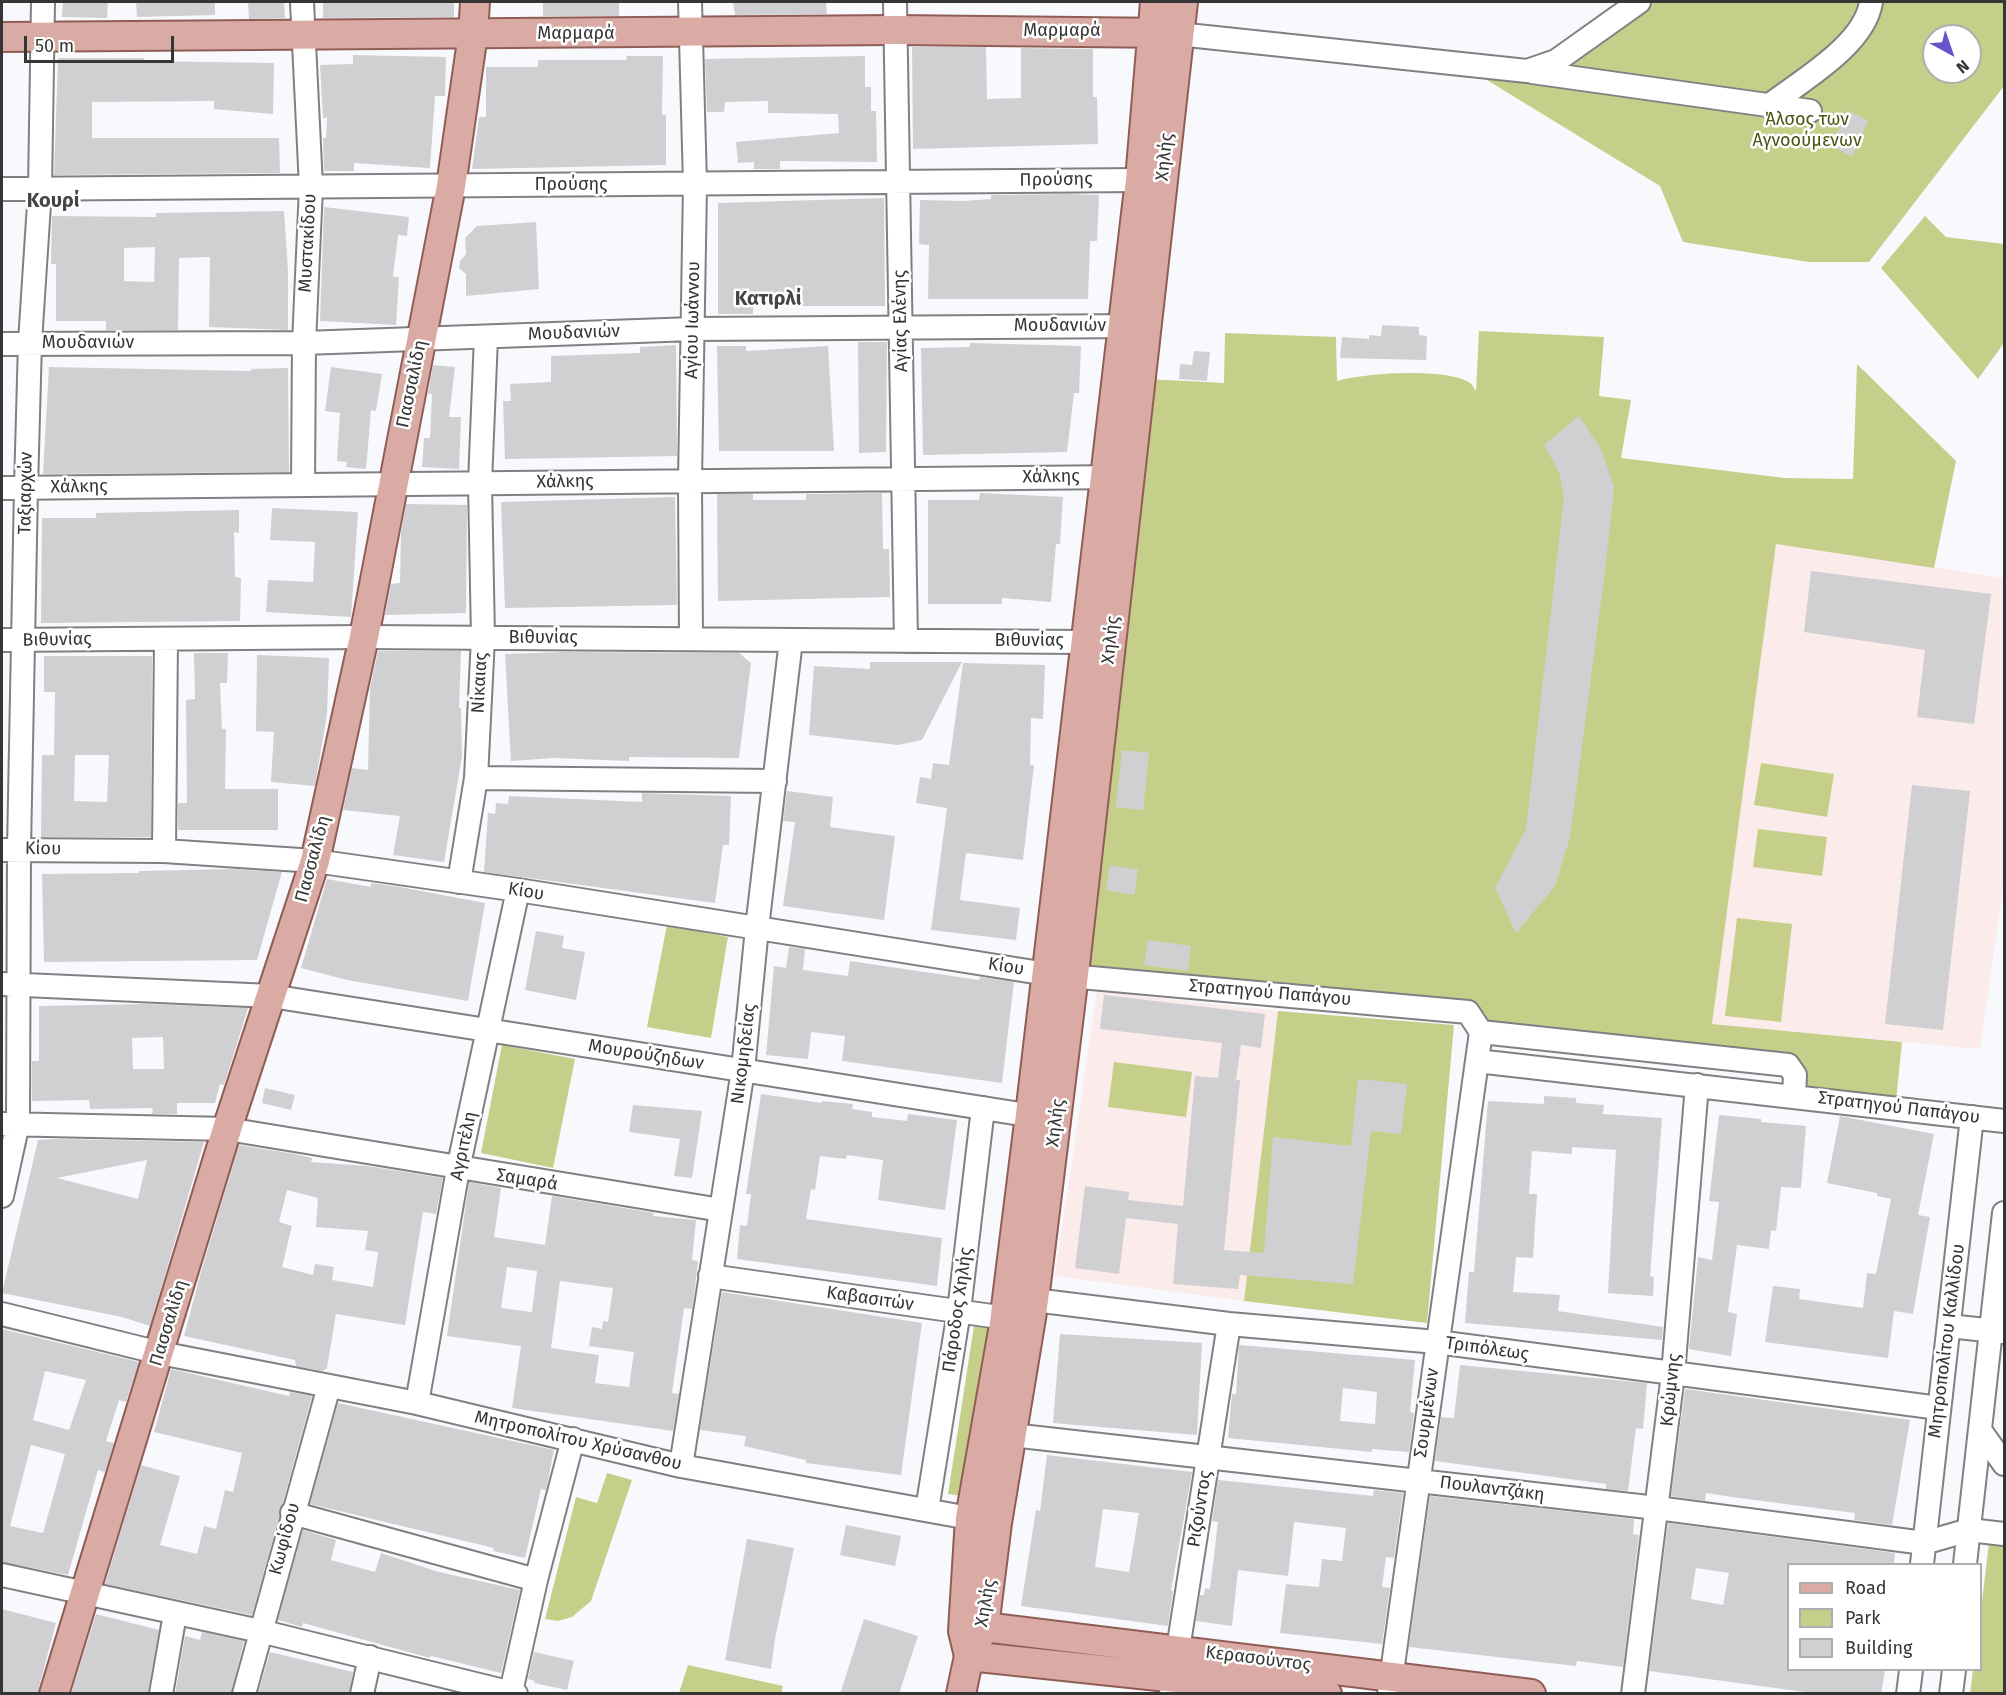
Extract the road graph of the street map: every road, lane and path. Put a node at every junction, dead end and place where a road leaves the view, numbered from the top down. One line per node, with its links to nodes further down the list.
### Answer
1 (44, 2): 15 (street, Ταξιαρχών)
2 (302, 2): 14 (street, Μυστακίδου)
3 (475, 2): 13 (main road, Πασσαλίδη)
4 (690, 2): 12 (street, Αγίου Ιωάννου)
5 (895, 2): 10 (street, Αγίας Ελένης)
6 (1155, 2): 11 (main road, Χηλής)
7 (1183, 2): 11 (main road, Χηλής)
8 (1639, 2): 17 (street)
9 (1871, 2): 18 (street)
10 (895, 30): 11 (main road, Μαρμαρά); 12 (main road, Μαρμαρά); 21 (street, Αγίας Ελένης)
11 (1165, 32): 17 (street); 20 (main road, Χηλής); 28 (main road, Χηλής)
12 (690, 33): 13 (main road, Μαρμαρά); 22 (street, Αγίου Ιωάννου)
13 (473, 34): 14 (main road, Μαρμαρά); 23 (main road, Πασσαλίδη)
14 (303, 35): 15 (main road, Μαρμαρά); 24 (street, Μυστακίδου)
15 (43, 36): 16 (main road, Μαρμαρά); 26 (street, Ταξιαρχών)
16 (2, 37)
17 (1527, 71): 18 (street)
18 (1771, 104): 19 (street)
19 (1810, 111)
20 (1140, 180): 21 (street, Προύσης); 28 (main road, Χηλής)
21 (899, 182): 22 (street, Προύσης); 27 (street, Αγίας Ελένης)
22 (695, 184): 23 (street, Προύσης); 29 (street, Αγίου Ιωάννου)
23 (451, 186): 24 (street, Προύσης); 31 (main road, Πασσαλίδη)
24 (311, 187): 26 (street, Προύσης); 33 (street, Μυστακίδου)
25 (2, 189): 26 (street, Προύσης)
26 (40, 189): 32 (street, Ταξιαρχών)
27 (901, 326): 28 (street, Μουδανιών); 29 (street, Μουδανιών); 36 (street, Αγίας Ελένης)
28 (1134, 326): 35 (main road, Χηλής)
29 (693, 329): 30 (street, Μουδανιών); 37 (street, Αγίου Ιωάννου)
30 (486, 337): 31 (street, Μουδανιών); 38 (street, Νίκαιας)
31 (422, 339): 33 (street, Μουδανιών); 39 (main road, Πασσαλίδη)
32 (30, 342): 33 (street, Μουδανιών); 34 (street, Μουδανιών); 42 (street, Ταξιαρχών)
33 (304, 343): 40 (street, Μυστακίδου)
34 (2, 344)
35 (1117, 477): 36 (street, Χάλκης); 50 (main road, Χηλής); 59 (main road, Χηλής)
36 (903, 479): 37 (street, Χάλκης); 49 (street, Αγίας Ελένης)
37 (690, 481): 38 (street, Χάλκης); 46 (street, Αγίου Ιωάννου)
38 (480, 483): 39 (street, Χάλκης); 44 (street, Νίκαιας)
39 (392, 484): 40 (street, Χάλκης); 43 (main road, Πασσαλίδη)
40 (303, 485): 42 (street, Χάλκης)
41 (2, 488): 42 (street, Χάλκης)
42 (26, 488): 47 (street, Ταξιαρχών)
43 (364, 637): 44 (street, Βιθυνίας); 45 (street, Βιθυνίας); 55 (main road, Πασσαλίδη)
44 (483, 638): 46 (street, Βιθυνίας); 51 (street, Νίκαιας)
45 (166, 639): 47 (street, Βιθυνίας); 54 (street)
46 (691, 639): 48 (street, Βιθυνίας)
47 (12, 640): 53 (street, Ταξιαρχών)
48 (791, 640): 49 (street, Βιθυνίας); 52 (street, Νικομηδείας)
49 (906, 640): 50 (street, Βιθυνίας)
50 (1084, 642): 59 (main road, Χηλής)
51 (476, 778): 52 (street); 56 (street, Νίκαιας)
52 (775, 781): 58 (street, Νικομηδείας)
53 (10, 849): 54 (street, Κίου); 60 (street, Ταξιαρχών)
54 (164, 851): 55 (street, Κίου)
55 (315, 861): 56 (street, Κίου); 61 (main road, Πασσαλίδη)
56 (459, 882): 57 (street, Κίου)
57 (518, 890): 58 (street, Κίου); 62 (street, Αγριτέλη)
58 (757, 928): 59 (street, Κίου); 65 (street, Νικομηδείας)
59 (1060, 974): 63 (street, Στρατηγού Παπάγου); 69 (main road, Χηλής)
60 (10, 984): 61 (street, Μουρούζηδων); 72 (street, Ταξιαρχών)
61 (271, 996): 62 (street, Μουρούζηδων); 73 (main road, Πασσαλίδη)
62 (489, 1030): 65 (street, Μουρούζηδων); 74 (street, Αγριτέλη)
63 (1481, 1032): 64 (street); 67 (street, Στρατηγού Παπάγου)
64 (1477, 1061): 66 (street, Στρατηγού Παπάγου); 85 (street, Σουρμένων)
65 (743, 1071): 68 (street, Μουρούζηδων); 76 (street, Νικομηδείας)
66 (1697, 1085): 67 (street, Στρατηγού Παπάγου); 87 (street, Κρώμνης)
67 (1794, 1096): 70 (street, Στρατηγού Παπάγου)
68 (983, 1108): 69 (street, Μουρούζηδων); 79 (street, Πάροδος Χηλής)
69 (1043, 1117): 80 (main road, Χηλής)
70 (1972, 1117): 71 (street, Στρατηγού Παπάγου); 83 (street, Μητροπολίτου Καλλίδου)
71 (2004, 1121)
72 (10, 1123): 73 (street, Σαμαρά); 75 (street, Ταξιαρχών)
73 (227, 1129): 74 (street, Σαμαρά); 86 (main road, Πασσαλίδη)
74 (458, 1169): 76 (street, Σαμαρά); 89 (street, Αγριτέλη)
75 (2, 1196)
76 (721, 1210): 78 (street, Νικομηδείας)
77 (2004, 1212): 84 (street)
78 (710, 1276): 79 (street, Καβασιτών); 96 (street, Νικομηδείας)
79 (959, 1311): 80 (street, Καβασιτών); 99 (street, Πάροδος Χηλής)
80 (1023, 1313): 82 (street, Τριπόλεως); 92 (main road, Χηλής); 101 (main road, Χηλής)
81 (2, 1314): 86 (street, Μητροπολίτου Χρύσανθου)
82 (1229, 1324): 85 (street, Τριπόλεως); 94 (street, Ριζούντος)
83 (1949, 1326): 84 (street); 90 (street, Μητροπολίτου Καλλίδου)
84 (1998, 1331): 91 (street)
85 (1437, 1342): 87 (street, Τριπόλεως); 97 (street, Σουρμένων)
86 (160, 1353): 88 (street, Μητροπολίτου Χρύσανθου); 108 (main road, Πασσαλίδη)
87 (1673, 1374): 90 (street, Τριπόλεως); 98 (street, Κρώμνης)
88 (329, 1386): 89 (street, Μητροπολίτου Χρύσανθου); 100 (street, Κωφίδου)
89 (417, 1403): 93 (street, Μητροπολίτου Χρύσανθου)
90 (1939, 1408): 104 (street, Μητροπολίτου Καλλίδου)
91 (1980, 1430): 95 (street); 102 (street)
92 (1012, 1435): 94 (street, Πουλαντζάκη); 101 (main road, Χηλής)
93 (573, 1439): 96 (street, Μητροπολίτου Χρύσανθου); 107 (street)
94 (1208, 1456): 97 (street, Πουλαντζάκη); 116 (street, Ριζούντος)
95 (2004, 1464)
96 (681, 1466): 99 (street, Μητροπολίτου Χρύσανθου)
97 (1418, 1481): 98 (street, Πουλαντζάκη); 117 (street, Σουρμένων)
98 (1657, 1508): 104 (street, Πουλαντζάκη); 127 (street, Κρώμνης)
99 (927, 1510): 101 (street, Μητροπολίτου Χρύσανθου)
100 (292, 1513): 107 (street); 111 (street, Κωφίδου)
101 (984, 1521): 110 (main road, Χηλής); 112 (main road, Χηλής)
102 (1969, 1530): 103 (street); 104 (street, Πουλαντζάκη); 105 (street)
103 (2004, 1534)
104 (1923, 1554)
105 (1965, 1563)
106 (2, 1575): 108 (street)
107 (536, 1580): 119 (street)
108 (87, 1593): 109 (street); 120 (main road, Πασσαλίδη)
109 (176, 1614): 111 (street); 121 (street)
110 (984, 1627): 112 (main road, Χηλής); 116 (main road, Κερασούντος)
111 (260, 1630): 113 (street); 122 (street, Κωφίδου)
112 (969, 1656): 116 (main road, Κερασούντος); 124 (main road)
113 (370, 1658): 118 (street); 123 (street)
114 (1911, 1671): 128 (street)
115 (1954, 1671): 129 (street)
116 (1174, 1673): 117 (main road, Κερασούντος); 125 (main road, Κερασούντος)
117 (1390, 1684): 126 (main road, Κερασούντος)
118 (482, 1689): 119 (street)
119 (514, 1693)
120 (54, 1694)
121 (161, 1694)
122 (244, 1694)
123 (362, 1694)
124 (961, 1694)
125 (1327, 1694)
126 (1532, 1694)
127 (1633, 1694)
128 (1908, 1694)
129 (1951, 1694)

